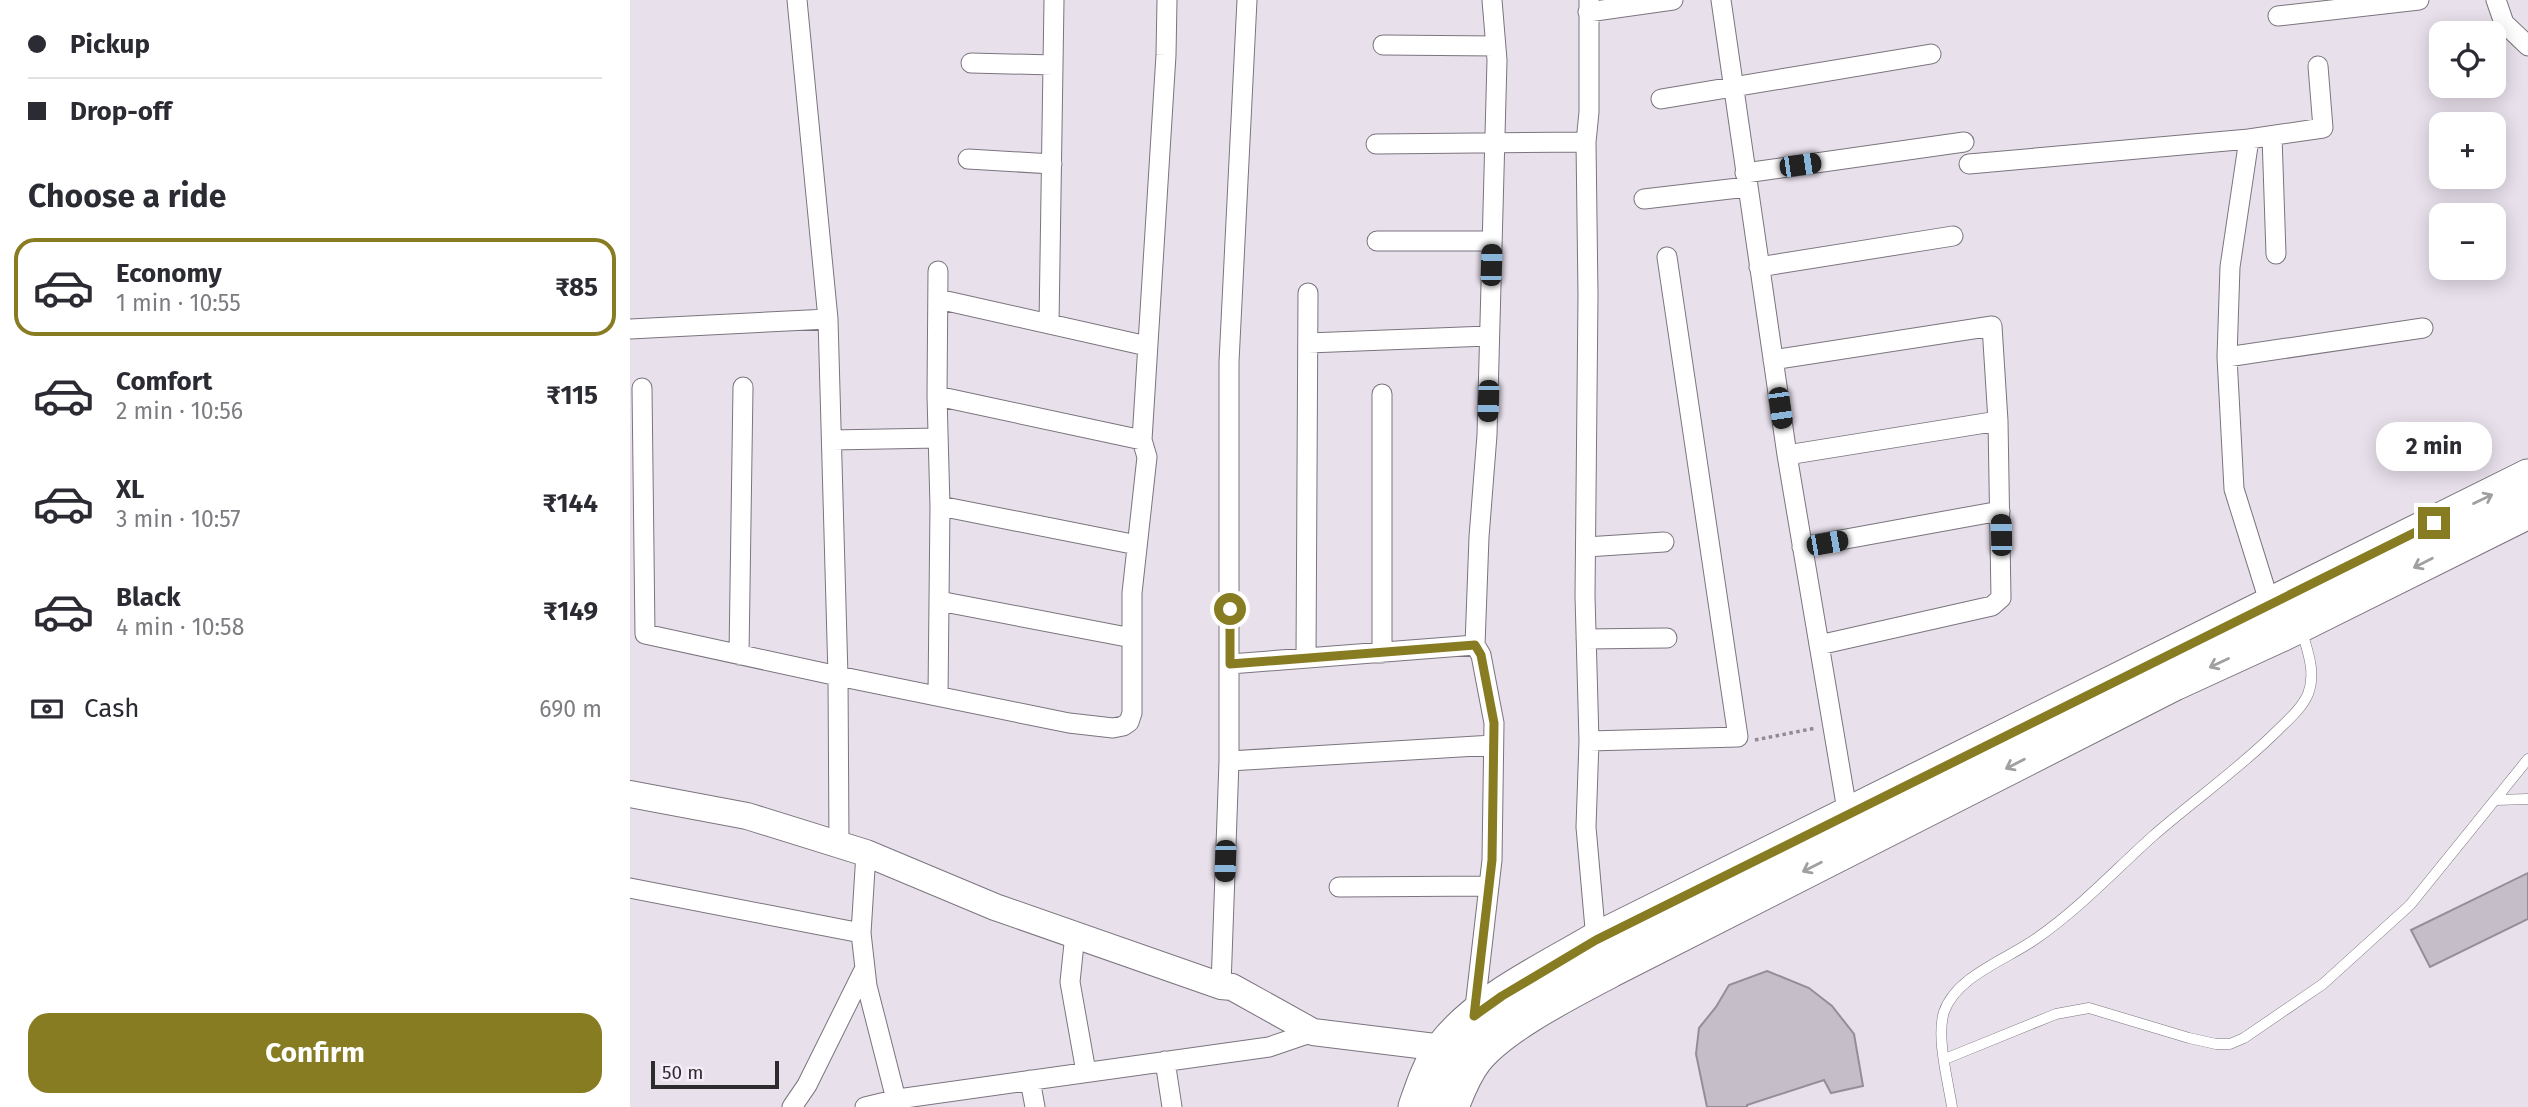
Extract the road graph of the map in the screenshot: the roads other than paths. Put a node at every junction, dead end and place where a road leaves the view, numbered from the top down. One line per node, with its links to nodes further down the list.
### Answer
1 (797, 0): 42 (street)
2 (1054, 0): 18 (street)
3 (1167, 0): 48 (street)
4 (1247, 0): 78 (street)
5 (1492, 0): 14 (street)
6 (1673, 0): 11 (street)
7 (1721, 0): 20 (street)
8 (2419, 0): 10 (street)
9 (2496, 0): 15 (street)
10 (2396, 1): 12 (street)
11 (1588, 6): 24 (street)
12 (2278, 16)
13 (1383, 46): 14 (street)
14 (1496, 46): 27 (street)
15 (2528, 46)
16 (1931, 54): 20 (street)
17 (971, 63): 18 (street)
18 (1053, 65): 29 (street)
19 (2318, 65): 22 (street)
20 (1734, 85): 21 (street); 31 (street)
21 (1661, 99)
22 (2272, 136): 23 (street); 36 (street)
23 (2249, 139): 30 (street); 49 (street)
24 (1586, 142): 27 (street); 66 (street)
25 (1964, 142): 31 (street)
26 (1376, 144): 27 (street)
27 (1495, 144): 35 (street)
28 (968, 159): 29 (street)
29 (1052, 164): 43 (street)
30 (1969, 164)
31 (1746, 180): 32 (street); 38 (street)
32 (1644, 199)
33 (1953, 236): 38 (street)
34 (1377, 240): 35 (street)
35 (1492, 241): 46 (street)
36 (2276, 254)
37 (1667, 257): 81 (street)
38 (1759, 267): 50 (street)
39 (938, 271): 41 (street)
40 (1308, 293): 47 (street)
41 (938, 299): 43 (street); 54 (street)
42 (828, 319): 45 (street); 57 (street)
43 (1049, 324): 48 (street)
44 (2423, 328): 49 (street)
45 (630, 329)
46 (1488, 336): 47 (street); 73 (street)
47 (1307, 343): 77 (street)
48 (1147, 346): 58 (street)
49 (2227, 357): 69 (street)
50 (1773, 360): 55 (street); 59 (street)
51 (743, 387): 76 (street)
52 (642, 388): 76 (street)
53 (1382, 394): 75 (street)
54 (937, 396): 56 (street); 58 (street)
55 (1998, 421): 59 (street); 62 (street)
56 (937, 438): 57 (street); 61 (street)
57 (832, 440): 79 (street)
58 (1142, 440): 65 (street)
59 (1787, 455): 67 (street)
60 (2528, 477): 69 (highway, one-way to 60)
61 (940, 506): 65 (street); 68 (street)
62 (2000, 511): 67 (street); 74 (street)
63 (2528, 511): 69 (highway, one-way to 69)
64 (1664, 542): 66 (street)
65 (1138, 545): 70 (street)
66 (1586, 547): 72 (street)
67 (1802, 547): 74 (street)
68 (939, 601): 70 (street); 80 (street)
69 (2284, 621): 88 (highway); 101 (highway, one-way to 101); 102 (lane)
70 (1132, 638): 80 (street)
71 (1667, 638): 72 (street)
72 (1586, 639): 81 (street)
73 (1475, 645): 75 (street); 82 (street)
74 (1819, 645): 88 (street)
75 (1382, 653): 77 (street)
76 (739, 655): 79 (street)
77 (1306, 659): 78 (street)
78 (1230, 664): 84 (street)
79 (838, 676): 80 (street); 89 (street)
80 (938, 696)
81 (1589, 741): 96 (street)
82 (1493, 745): 84 (street); 91 (street)
83 (2528, 759): 87 (lane)
84 (1229, 761): 98 (street)
85 (630, 794): 89 (street)
86 (2528, 799): 87 (lane)
87 (2496, 800): 102 (lane)
88 (1848, 816): 96 (highway)
89 (839, 845): 90 (street)
90 (866, 853): 94 (street); 95 (street)
91 (1489, 886): 92 (street); 99 (street)
92 (1339, 887)
93 (630, 888): 94 (street)
94 (861, 933): 97 (street)
95 (1075, 934): 98 (street); 104 (street)
96 (1596, 940): 99 (highway)
97 (865, 969): 107 (street); 108 (street)
98 (1221, 986): 100 (street)
99 (1474, 1016): 101 (highway)
100 (1313, 1032): 101 (street); 103 (street)
101 (1459, 1053): 112 (highway); 113 (highway)
102 (1945, 1059): 114 (lane)
103 (1165, 1061): 104 (street); 111 (street)
104 (1086, 1072): 105 (street)
105 (1030, 1080): 106 (street); 110 (street)
106 (959, 1099): 107 (street)
107 (898, 1103): 109 (street)
108 (792, 1107)
109 (865, 1107)
110 (1035, 1107)
111 (1172, 1107)
112 (1416, 1107)
113 (1451, 1107)
114 (1952, 1107)

